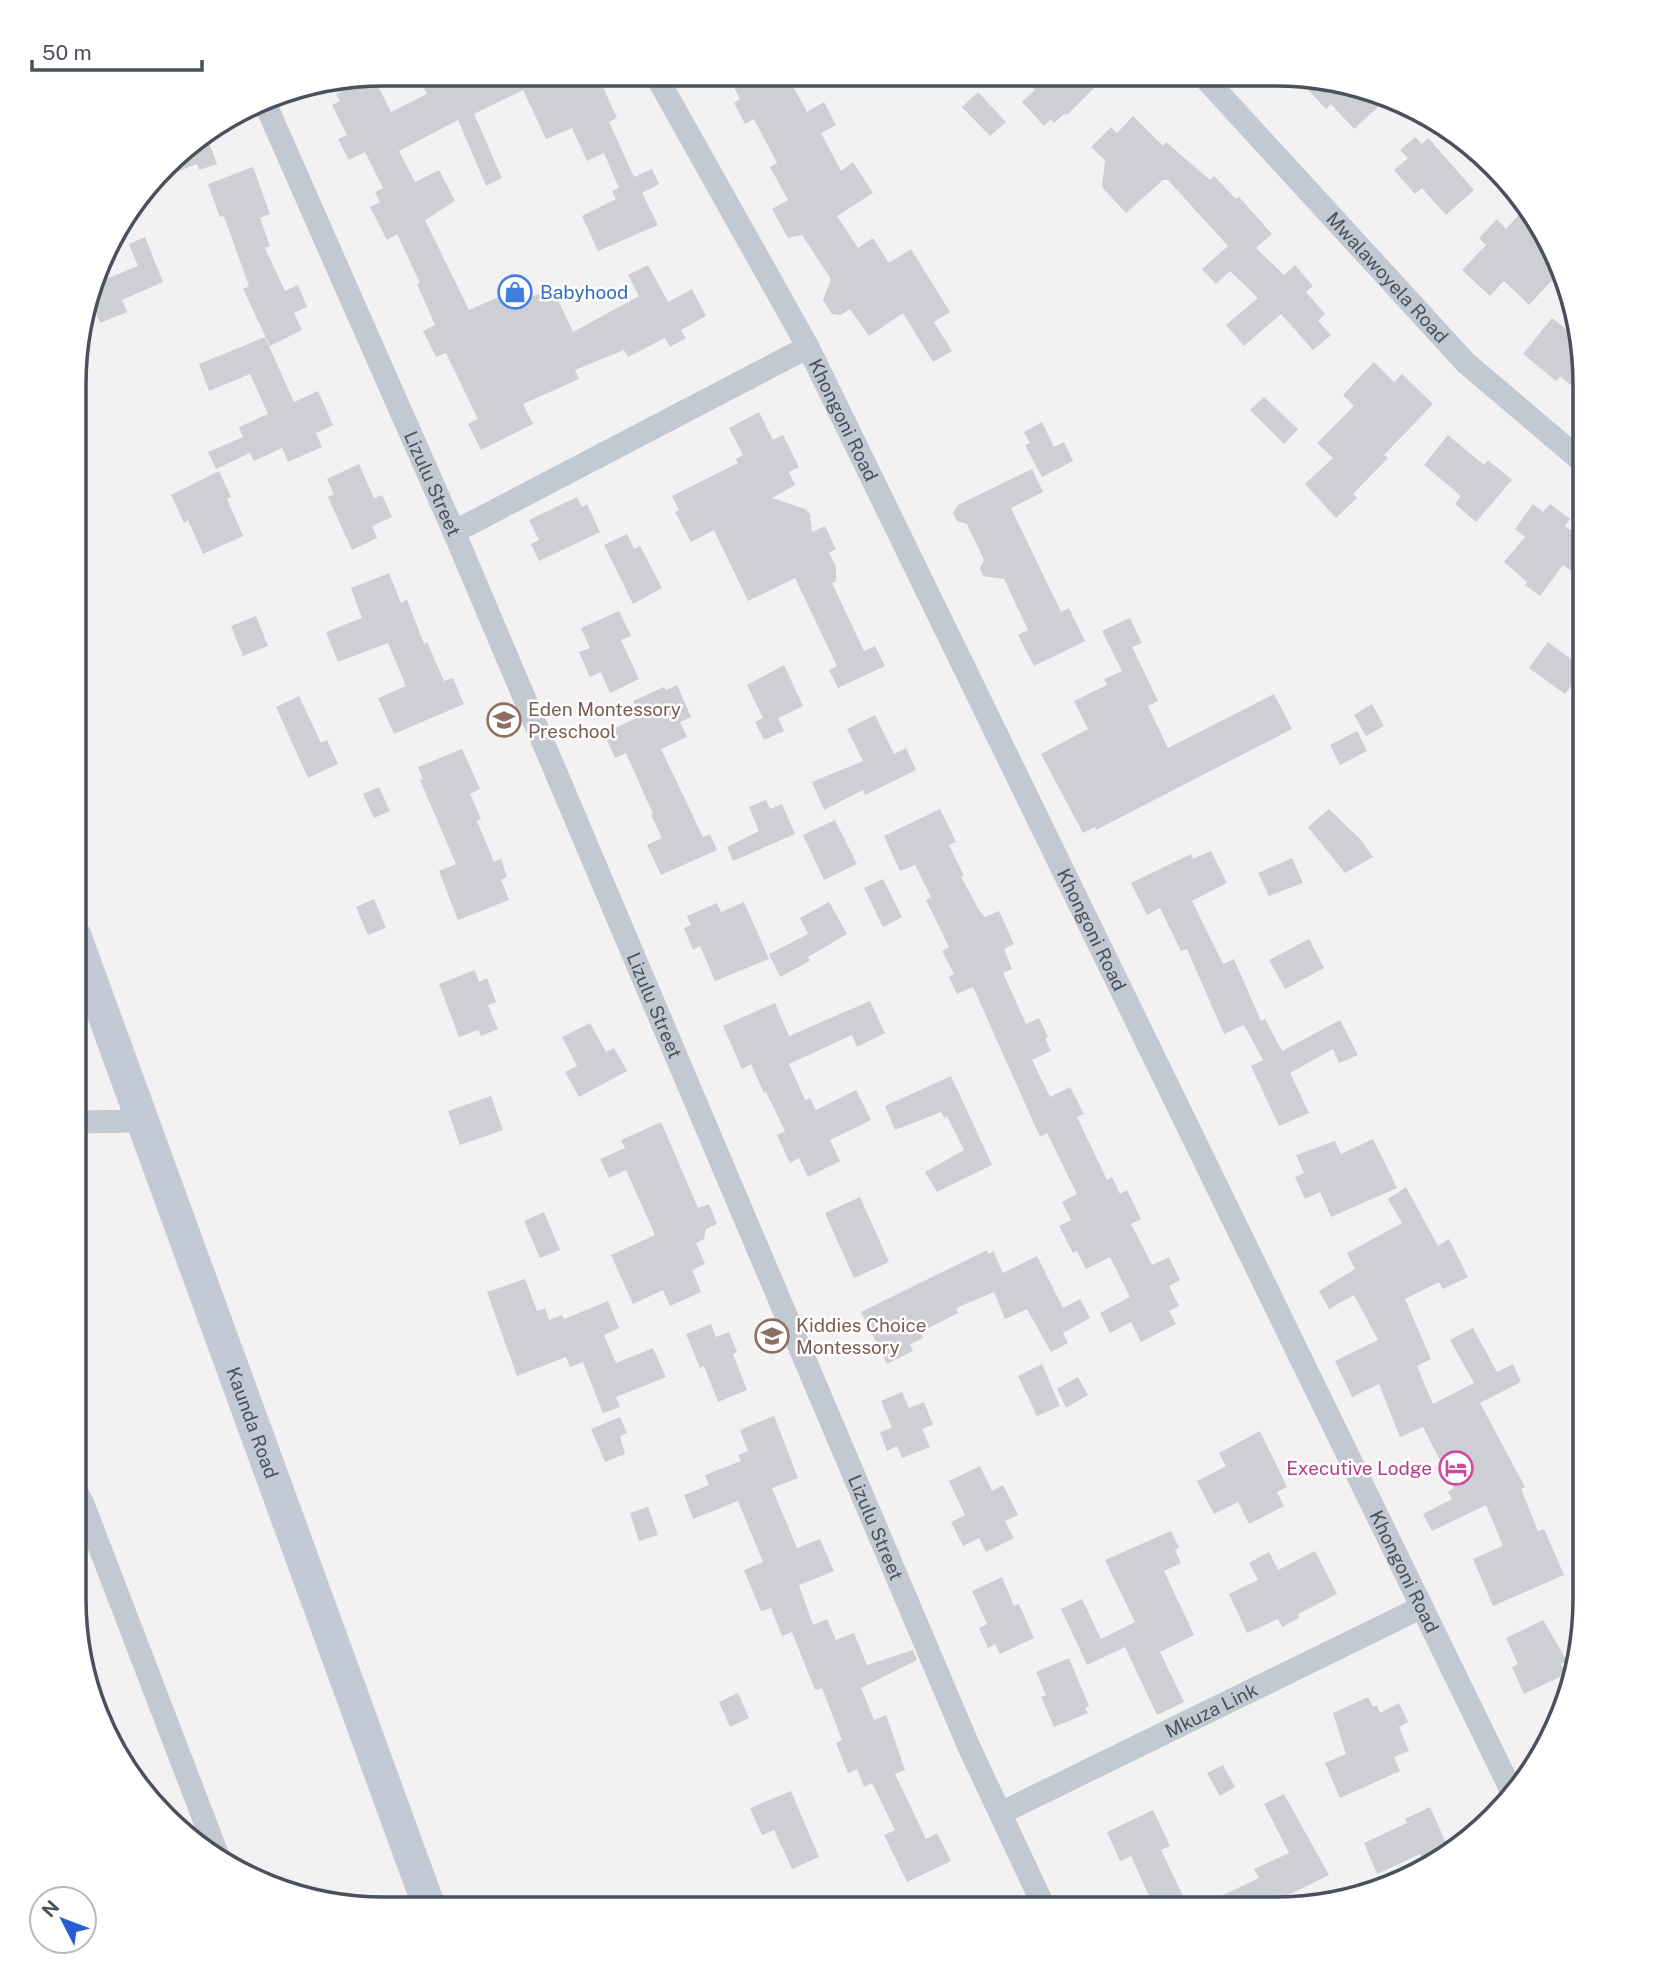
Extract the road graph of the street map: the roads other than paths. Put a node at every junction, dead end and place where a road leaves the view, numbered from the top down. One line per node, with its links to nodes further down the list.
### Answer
1 (662, 86): 4 (street, Khongoni Road)
2 (1212, 86): 5 (street, Mwalawoyela Road)
3 (267, 109): 6 (street, Lizulu Street)
4 (808, 347): 6 (street); 11 (street, Khongoni Road)
5 (1573, 453)
6 (454, 532): 13 (street, Lizulu Street)
7 (86, 966): 8 (main road, Kaunda Road)
8 (142, 1121): 9 (street); 15 (main road, Kaunda Road)
9 (86, 1122)
10 (86, 1512): 14 (street)
11 (1422, 1607): 12 (street, Khongoni Road); 13 (street, Mkuza Link)
12 (1509, 1785)
13 (1000, 1813): 16 (street, Lizulu Street)
14 (213, 1844)
15 (426, 1897)
16 (1039, 1897)

